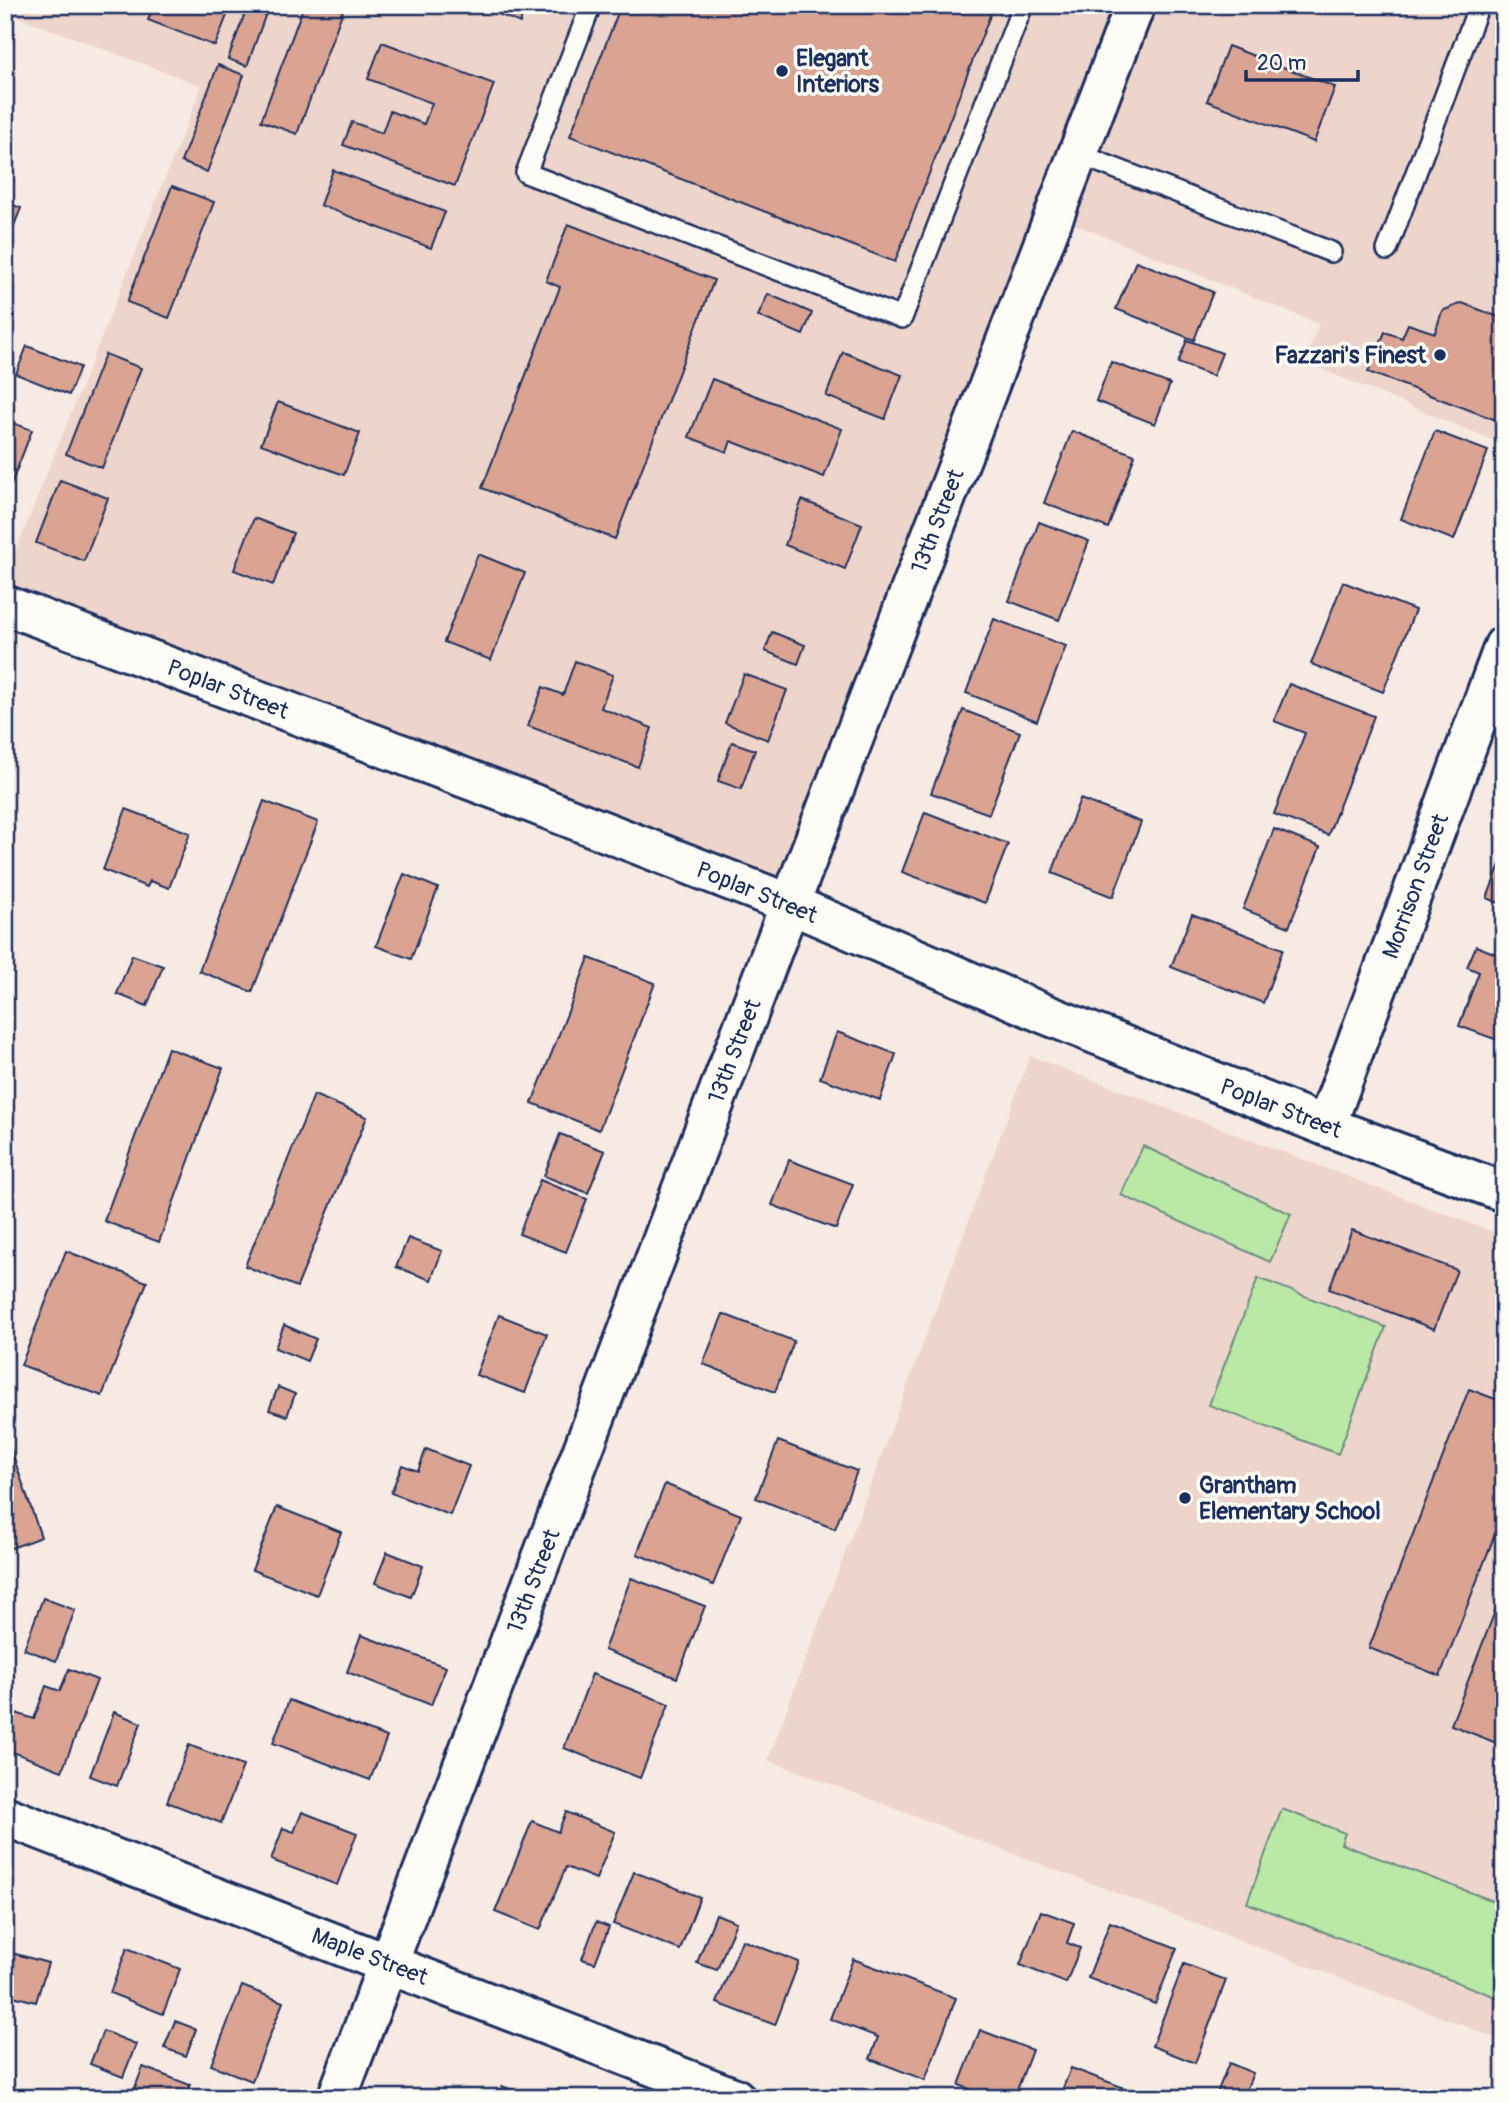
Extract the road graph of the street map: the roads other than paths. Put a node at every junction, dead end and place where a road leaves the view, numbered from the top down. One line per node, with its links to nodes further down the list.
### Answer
1 (591, 5): 2 (lane)
2 (1023, 5)
3 (1135, 5): 5 (street, 13th Street)
4 (1479, 5): 6 (lane)
5 (1079, 154): 7 (lane); 10 (street, 13th Street)
6 (1387, 250)
7 (1331, 252)
8 (5, 606): 10 (street, Poplar Street)
9 (1504, 646): 11 (street, Morrison Street)
10 (790, 904): 11 (street, Poplar Street); 14 (street, 13th Street)
11 (1326, 1126): 12 (street, Poplar Street)
12 (1504, 1192)
13 (5, 1815): 14 (street, Maple Street)
14 (388, 1962): 15 (street, 13th Street); 16 (street, Maple Street)
15 (337, 2098)
16 (735, 2098)

